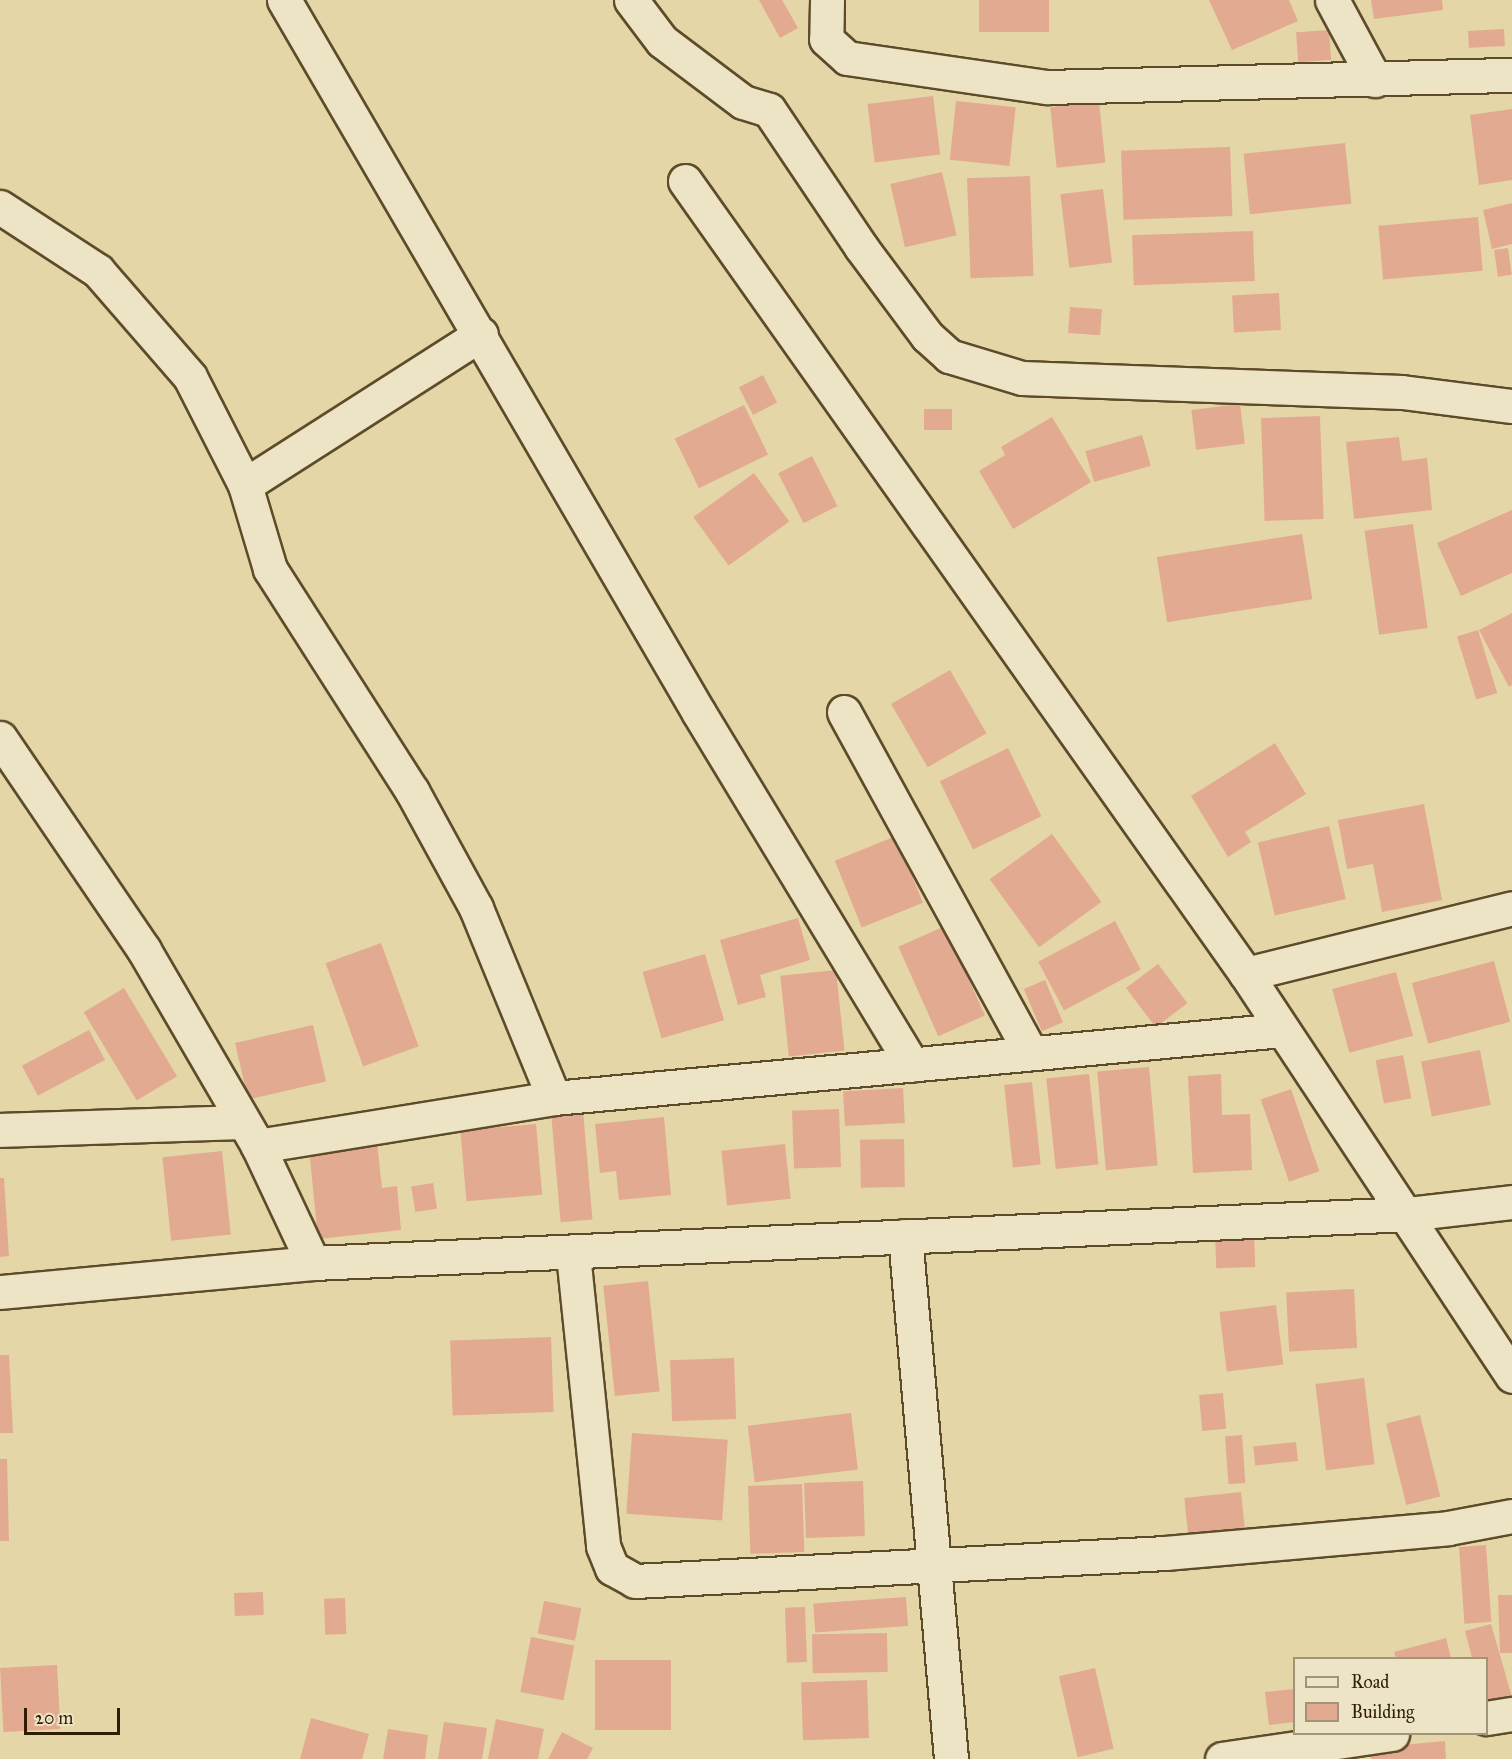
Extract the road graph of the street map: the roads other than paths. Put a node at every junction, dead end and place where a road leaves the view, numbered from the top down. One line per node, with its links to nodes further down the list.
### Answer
1 (284, 0): 9 (street)
2 (632, 0): 10 (street)
3 (827, 0): 6 (street)
4 (1332, 0): 6 (street)
5 (1512, 75): 6 (street)
6 (1375, 80)
7 (685, 181): 15 (street)
8 (0, 207): 11 (street)
9 (481, 334): 11 (street); 18 (street)
10 (1512, 406)
11 (245, 485): 19 (street)
12 (844, 712): 17 (street)
13 (0, 738): 21 (street)
14 (1512, 908): 15 (street)
15 (1246, 974): 16 (street)
16 (1282, 1030): 17 (street); 23 (street)
17 (1031, 1053): 18 (street)
18 (912, 1065): 19 (street)
19 (554, 1098): 21 (street)
20 (0, 1131): 21 (street)
21 (249, 1134): 26 (street)
22 (1512, 1202): 23 (street)
23 (1407, 1214): 24 (street); 28 (street)
24 (904, 1236): 25 (street); 30 (street)
25 (573, 1254): 26 (street); 30 (street)
26 (313, 1263): 27 (street)
27 (0, 1292)
28 (1512, 1376)
29 (1512, 1516): 30 (street)
30 (932, 1565): 34 (street)
31 (1512, 1714): 32 (street)
32 (1488, 1718)
33 (1385, 1735): 35 (street)
34 (951, 1759)
35 (1222, 1759)

